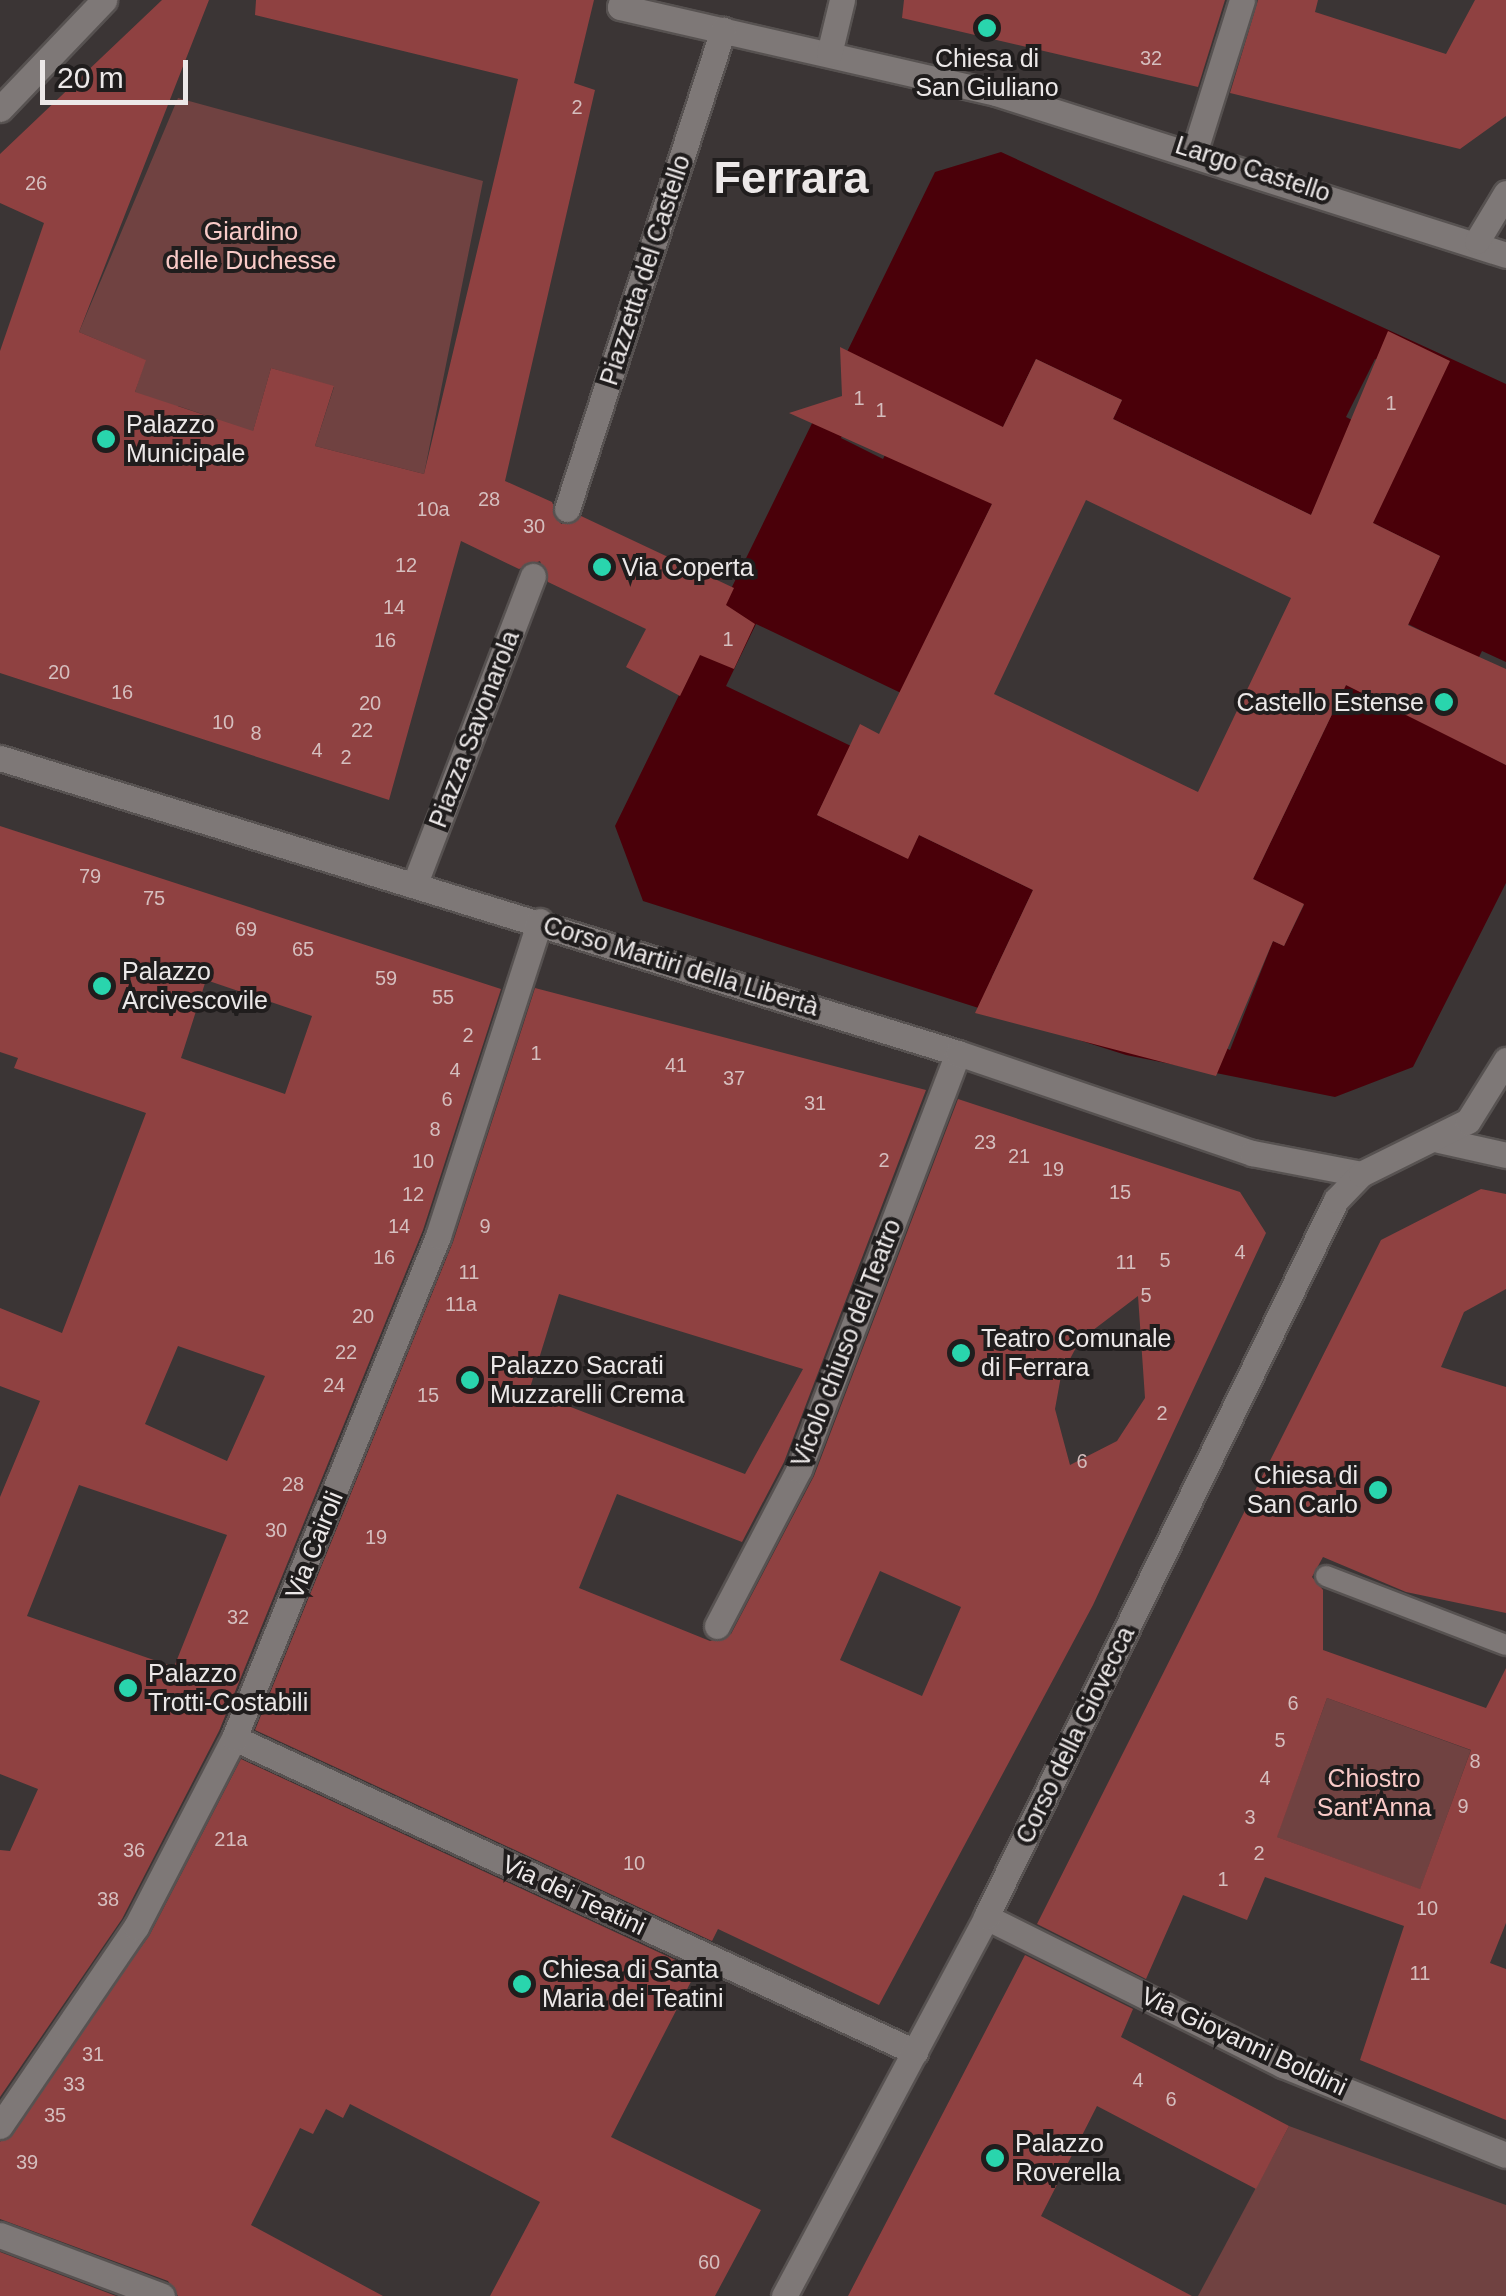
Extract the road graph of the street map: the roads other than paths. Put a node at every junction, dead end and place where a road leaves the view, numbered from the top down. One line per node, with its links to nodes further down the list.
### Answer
1 (104, 0): 7 (street)
2 (842, 0): 6 (street)
3 (1242, 0): 8 (street)
4 (621, 4): 5 (street)
5 (723, 30): 6 (street); 12 (street, Piazzetta del Castello)
6 (829, 54): 8 (street, Largo Castello)
7 (0, 109)
8 (1195, 150): 10 (street, Largo Castello)
9 (1506, 193): 10 (street)
10 (1477, 241): 11 (street, Largo Castello)
11 (1506, 254)
12 (567, 510)
13 (533, 576): 15 (street, Piazza Savonarola)
14 (0, 758): 15 (street, Corso Martiri della Libertà)
15 (414, 883): 16 (street, Corso Martiri della Libertà)
16 (540, 922): 17 (street, Corso Martiri della Libertà); 25 (street, Via Cairoli)
17 (958, 1052): 21 (street, Corso Martiri della Libertà); 23 (street, Vicolo chiuso del Teatro)
18 (1506, 1060): 19 (street)
19 (1439, 1140): 20 (street); 21 (street)
20 (1506, 1155)
21 (1361, 1174): 26 (street, Corso della Giovecca)
22 (1326, 1576): 24 (lane)
23 (717, 1626)
24 (1506, 1646)
25 (234, 1738): 27 (street, Via dei Teatini); 28 (street, Via Cairoli)
26 (986, 1917): 27 (street, Corso della Giovecca); 29 (street, Via Giovanni Boldini)
27 (915, 2052): 32 (street, Corso della Giovecca)
28 (0, 2126)
29 (1506, 2154)
30 (0, 2235): 31 (street)
31 (162, 2296)
32 (784, 2296)

